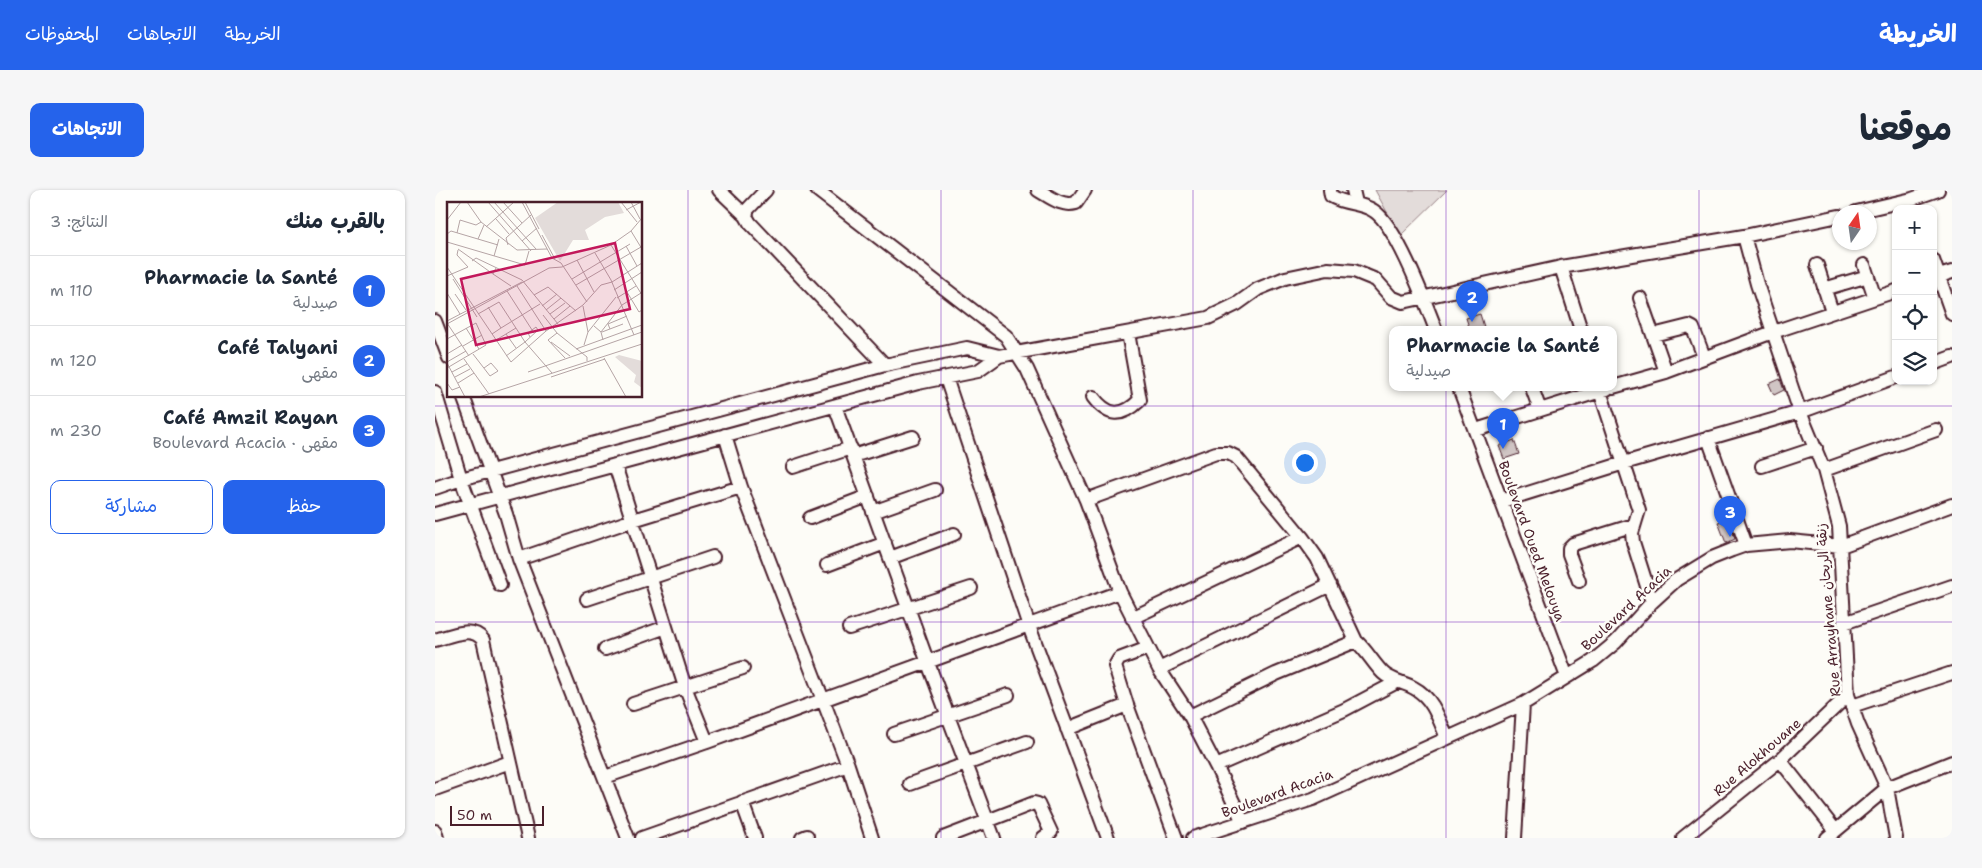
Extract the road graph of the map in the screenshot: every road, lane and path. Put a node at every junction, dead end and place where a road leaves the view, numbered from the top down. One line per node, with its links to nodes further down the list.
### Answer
1 (719, 190): 12 (street)
2 (766, 190): 12 (street)
3 (817, 190): 33 (street)
4 (1038, 190): 5 (street)
5 (1085, 190)
6 (1330, 190): 9 (street)
7 (1353, 190): 9 (street)
8 (1938, 190): 10 (street)
9 (1356, 203): 22 (street)
10 (1914, 204): 11 (street)
11 (1877, 209)
12 (746, 216): 39 (street)
13 (1832, 217): 14 (street)
14 (1744, 236): 16 (street); 30 (street, Rue Arrayhane زنقة الريحان)
15 (1817, 265): 20 (street)
16 (1561, 267): 22 (street); 29 (street)
17 (1952, 272): 18 (street)
18 (1937, 277)
19 (1937, 279): 26 (street)
20 (1824, 289): 24 (street); 25 (street)
21 (1892, 292): 24 (street)
22 (1423, 296): 28 (street); 31 (street)
23 (1639, 298): 32 (street)
24 (1875, 298): 25 (street)
25 (1832, 312): 30 (street)
26 (1952, 314)
27 (435, 321): 34 (street)
28 (1434, 326)
29 (1580, 326)
30 (1773, 332): 36 (street); 53 (street, Rue Arrayhane زنقة الريحان)
31 (1128, 333): 33 (street); 49 (street)
32 (1653, 335): 36 (street); 40 (street)
33 (1018, 352): 35 (street); 73 (street)
34 (447, 353)
35 (999, 356): 39 (street); 41 (street)
36 (1704, 357): 40 (street)
37 (1952, 357): 38 (street)
38 (1937, 363)
39 (885, 365): 66 (street)
40 (1666, 372): 43 (street)
41 (946, 378): 51 (street); 103 (street)
42 (1892, 379): 53 (street)
43 (1617, 385)
44 (1460, 391): 54 (street, Boulevard Oued Melouya)
45 (1534, 391): 52 (street)
46 (1597, 391): 52 (street)
47 (1607, 391): 61 (street)
48 (435, 392): 67 (street)
49 (1093, 397)
50 (464, 398): 66 (street)
51 (835, 406): 56 (street); 60 (street)
52 (1540, 410): 54 (street)
53 (1800, 412): 58 (street); 59 (street, Rue Arrayhane زنقة الريحان)
54 (1476, 430): 74 (street, Boulevard Oued Melouya)
55 (1936, 430): 65 (street)
56 (725, 435): 62 (street); 69 (street)
57 (913, 436): 60 (street)
58 (1708, 438): 61 (street); 85 (street)
59 (1816, 448): 63 (street); 65 (street, Rue Arrayhane زنقة الريحان)
60 (852, 452): 64 (street); 71 (street)
61 (1624, 463): 74 (street); 81 (street)
62 (615, 465): 72 (street); 80 (street)
63 (1762, 466)
64 (793, 467)
65 (1824, 470): 86 (street, Rue Arrayhane زنقة الريحان)
66 (491, 471): 67 (street); 72 (street)
67 (461, 479): 68 (street); 75 (street)
68 (435, 488)
69 (741, 488): 80 (street); 118 (street)
70 (935, 490): 77 (street)
71 (868, 496): 77 (street); 79 (street)
72 (499, 497): 75 (street); 89 (street)
73 (1086, 500): 83 (street); 97 (street)
74 (1502, 501): 114 (street, Boulevard Oued Melouya)
75 (470, 504): 78 (street); 93 (street)
76 (1952, 505): 86 (street, Boulevard Acacia)
77 (873, 512): 84 (street)
78 (435, 514)
79 (810, 518)
80 (633, 520): 89 (street); 91 (street)
81 (1634, 525): 92 (street); 99 (street)
82 (954, 534): 88 (street)
83 (1302, 537): 94 (street); 101 (street)
84 (885, 543): 88 (street); 90 (street)
85 (1746, 545): 86 (street, Boulevard Acacia); 99 (street, Boulevard Acacia)
86 (1841, 546): 102 (street, Rue Arrayhane زنقة الريحان)
87 (713, 557): 91 (street)
88 (890, 558): 100 (street)
89 (519, 559): 136 (street)
90 (827, 565)
91 (650, 578): 98 (street); 104 (street)
92 (1579, 581)
93 (500, 585)
94 (1330, 585): 107 (street); 112 (street)
95 (1952, 586): 102 (street)
96 (971, 588): 100 (street)
97 (1120, 592): 101 (street); 103 (street)
98 (587, 599)
99 (1652, 602): 114 (street, Boulevard Acacia)
100 (908, 608): 105 (street); 110 (street)
101 (1132, 618): 108 (street)
102 (1844, 623): 119 (street, Rue Arrayhane زنقة الريحان)
103 (1029, 626): 110 (street); 125 (street)
104 (666, 627): 109 (street); 116 (street)
105 (849, 628)
106 (435, 640): 131 (street)
107 (1356, 640): 115 (street); 124 (street)
108 (1148, 648): 112 (street); 122 (street)
109 (605, 649)
110 (928, 663): 118 (street); 123 (street)
111 (743, 668): 116 (street)
112 (1159, 669): 124 (street)
113 (1952, 672): 119 (street)
114 (1567, 677): 121 (street, Boulevard Acacia)
115 (1397, 682): 127 (street); 135 (street)
116 (685, 687): 120 (street); 128 (street)
117 (1008, 695): 123 (street)
118 (823, 701): 128 (street); 134 (street)
119 (1850, 701): 130 (street, Rue Alokhouane); 139 (street, Rue Arrayhane زنقة الريحان)
120 (633, 704)
121 (1523, 704): 127 (street, Boulevard Acacia); 158 (street)
122 (1127, 705): 125 (street); 156 (street)
123 (948, 716): 126 (street); 133 (street)
124 (1189, 716): 135 (street)
125 (1067, 729): 155 (street)
126 (894, 734)
127 (1447, 738): 142 (street, Boulevard Acacia)
128 (707, 742): 136 (street)
129 (1027, 742): 133 (street)
130 (1780, 760): 144 (street); 145 (street, Rue Alokhouane)
131 (510, 762): 138 (street); 147 (street)
132 (1952, 762): 139 (street)
133 (965, 764): 137 (street); 141 (street)
134 (848, 765): 140 (street); 151 (street)
135 (1216, 766): 142 (street)
136 (605, 777): 148 (street)
137 (911, 784)
138 (435, 788)
139 (1887, 788): 144 (street); 159 (street, Rue Arrayhane زنقة الريحان)
140 (742, 802): 149 (street); 150 (street)
141 (986, 821): 152 (street); 153 (street); 154 (street)
142 (1243, 822): 157 (street, Boulevard Acacia)
143 (435, 831): 146 (street)
144 (1831, 834)
145 (1686, 837)
146 (437, 838)
147 (527, 838)
148 (628, 838)
149 (642, 838)
150 (755, 838)
151 (872, 838)
152 (943, 838)
153 (994, 838)
154 (1043, 838)
155 (1108, 838)
156 (1176, 838)
157 (1196, 838)
158 (1515, 838)
159 (1895, 838)

